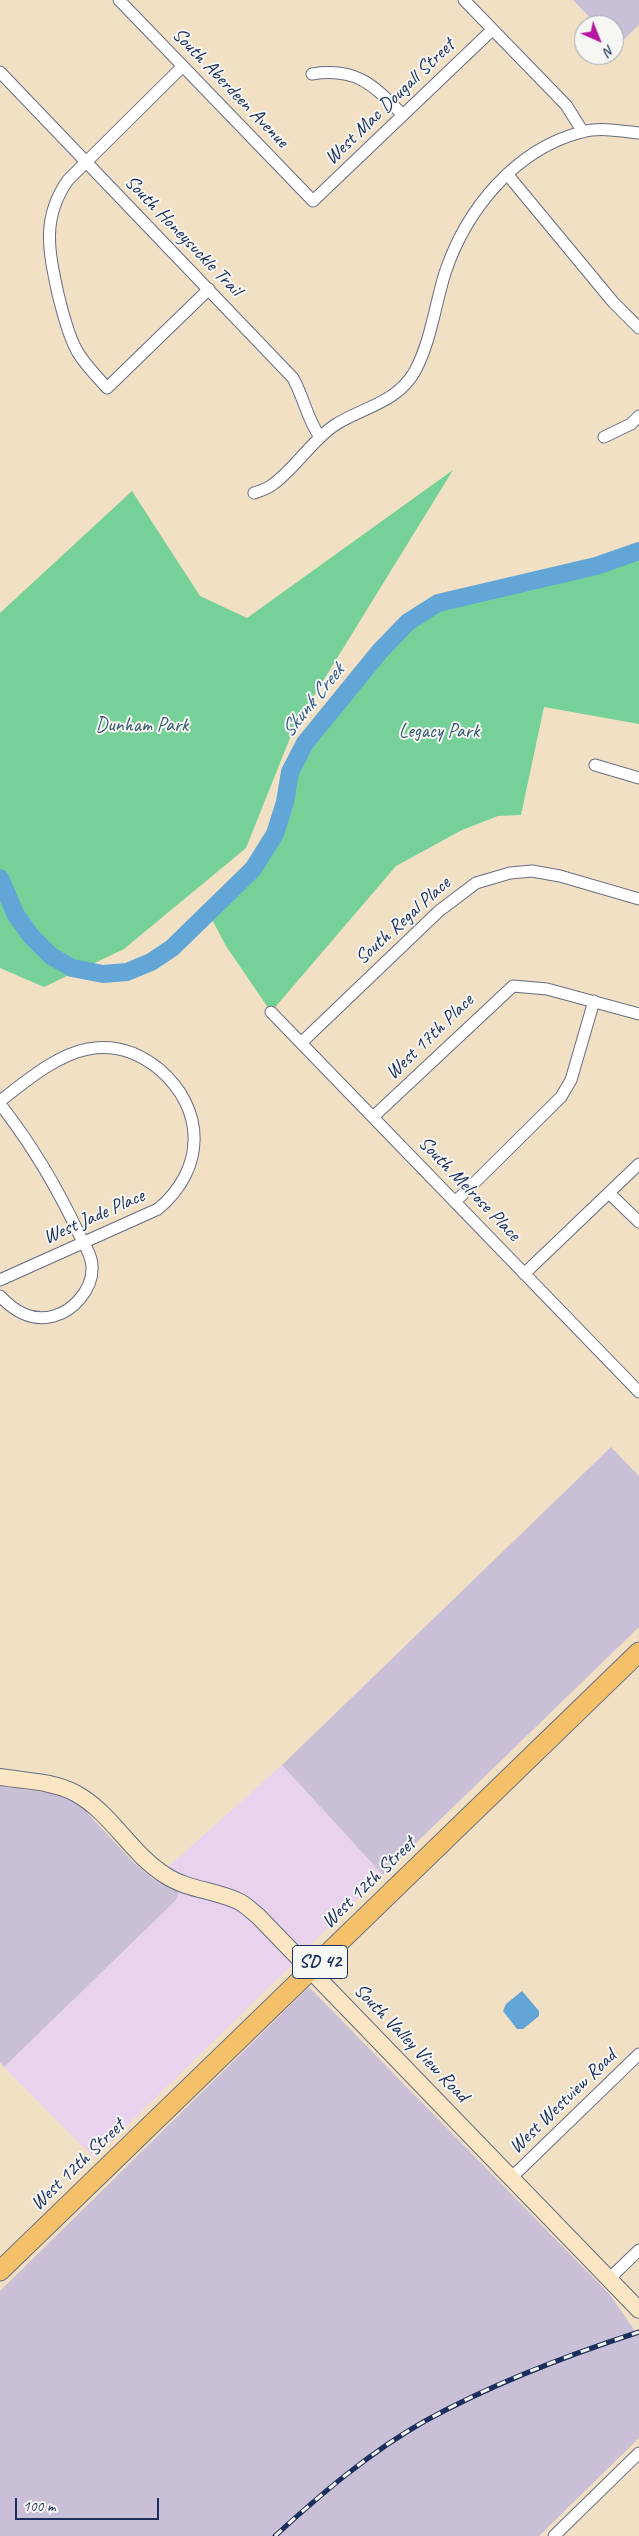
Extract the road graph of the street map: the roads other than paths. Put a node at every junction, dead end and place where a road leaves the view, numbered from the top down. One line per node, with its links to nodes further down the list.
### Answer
1 (120, 0): 4 (street, South Aberdeen Avenue)
2 (464, 0): 3 (street)
3 (492, 30): 7 (street, West Mac Dougall Street); 8 (street)
4 (184, 66): 10 (street); 12 (street, South Aberdeen Avenue)
5 (0, 72): 10 (street, South Honeysuckle Trail)
6 (312, 74): 7 (street)
7 (404, 115): 12 (street, West Mac Dougall Street)
8 (583, 132): 9 (street); 11 (street)
9 (639, 133)
10 (86, 162): 13 (street, South Honeysuckle Trail); 13 (street)
11 (507, 174): 14 (street); 16 (street)
12 (313, 201)
13 (209, 290): 16 (street, South Honeysuckle Trail)
14 (639, 328)
15 (639, 416): 17 (street)
16 (320, 437): 18 (street)
17 (604, 437)
18 (254, 493)
19 (595, 766): 20 (street)
20 (639, 778)
21 (639, 899): 25 (street, South Regal Place)
22 (594, 1002): 24 (street); 27 (street, West 17th Place); 30 (street)
23 (271, 1012): 25 (street, South Melrose Place)
24 (639, 1014)
25 (301, 1043): 27 (street, South Melrose Place)
26 (0, 1103): 32 (street); 32 (street, West Jade Place)
27 (374, 1116): 30 (street, South Melrose Place)
28 (639, 1164): 29 (street)
29 (609, 1193): 31 (street); 33 (street)
30 (456, 1202): 33 (street, South Melrose Place)
31 (639, 1222)
32 (84, 1243): 34 (street, West Jade Place); 35 (street)
33 (524, 1274): 36 (street, South Melrose Place)
34 (0, 1280)
35 (0, 1296)
36 (639, 1392)
37 (639, 1652): 39 (main road, West 12th Street / SD 42)
38 (0, 1777): 39 (street, South Valley View Road)
39 (310, 1971): 41 (street, South Valley View Road); 43 (main road, West 12th Street / SD 42)
40 (639, 2054): 41 (street, West Westview Road)
41 (512, 2177): 44 (street, South Valley View Road)
42 (639, 2250): 44 (street)
43 (0, 2271)
44 (610, 2278): 45 (street, South Valley View Road)
45 (639, 2310)
46 (639, 2453): 47 (street)
47 (554, 2536)

